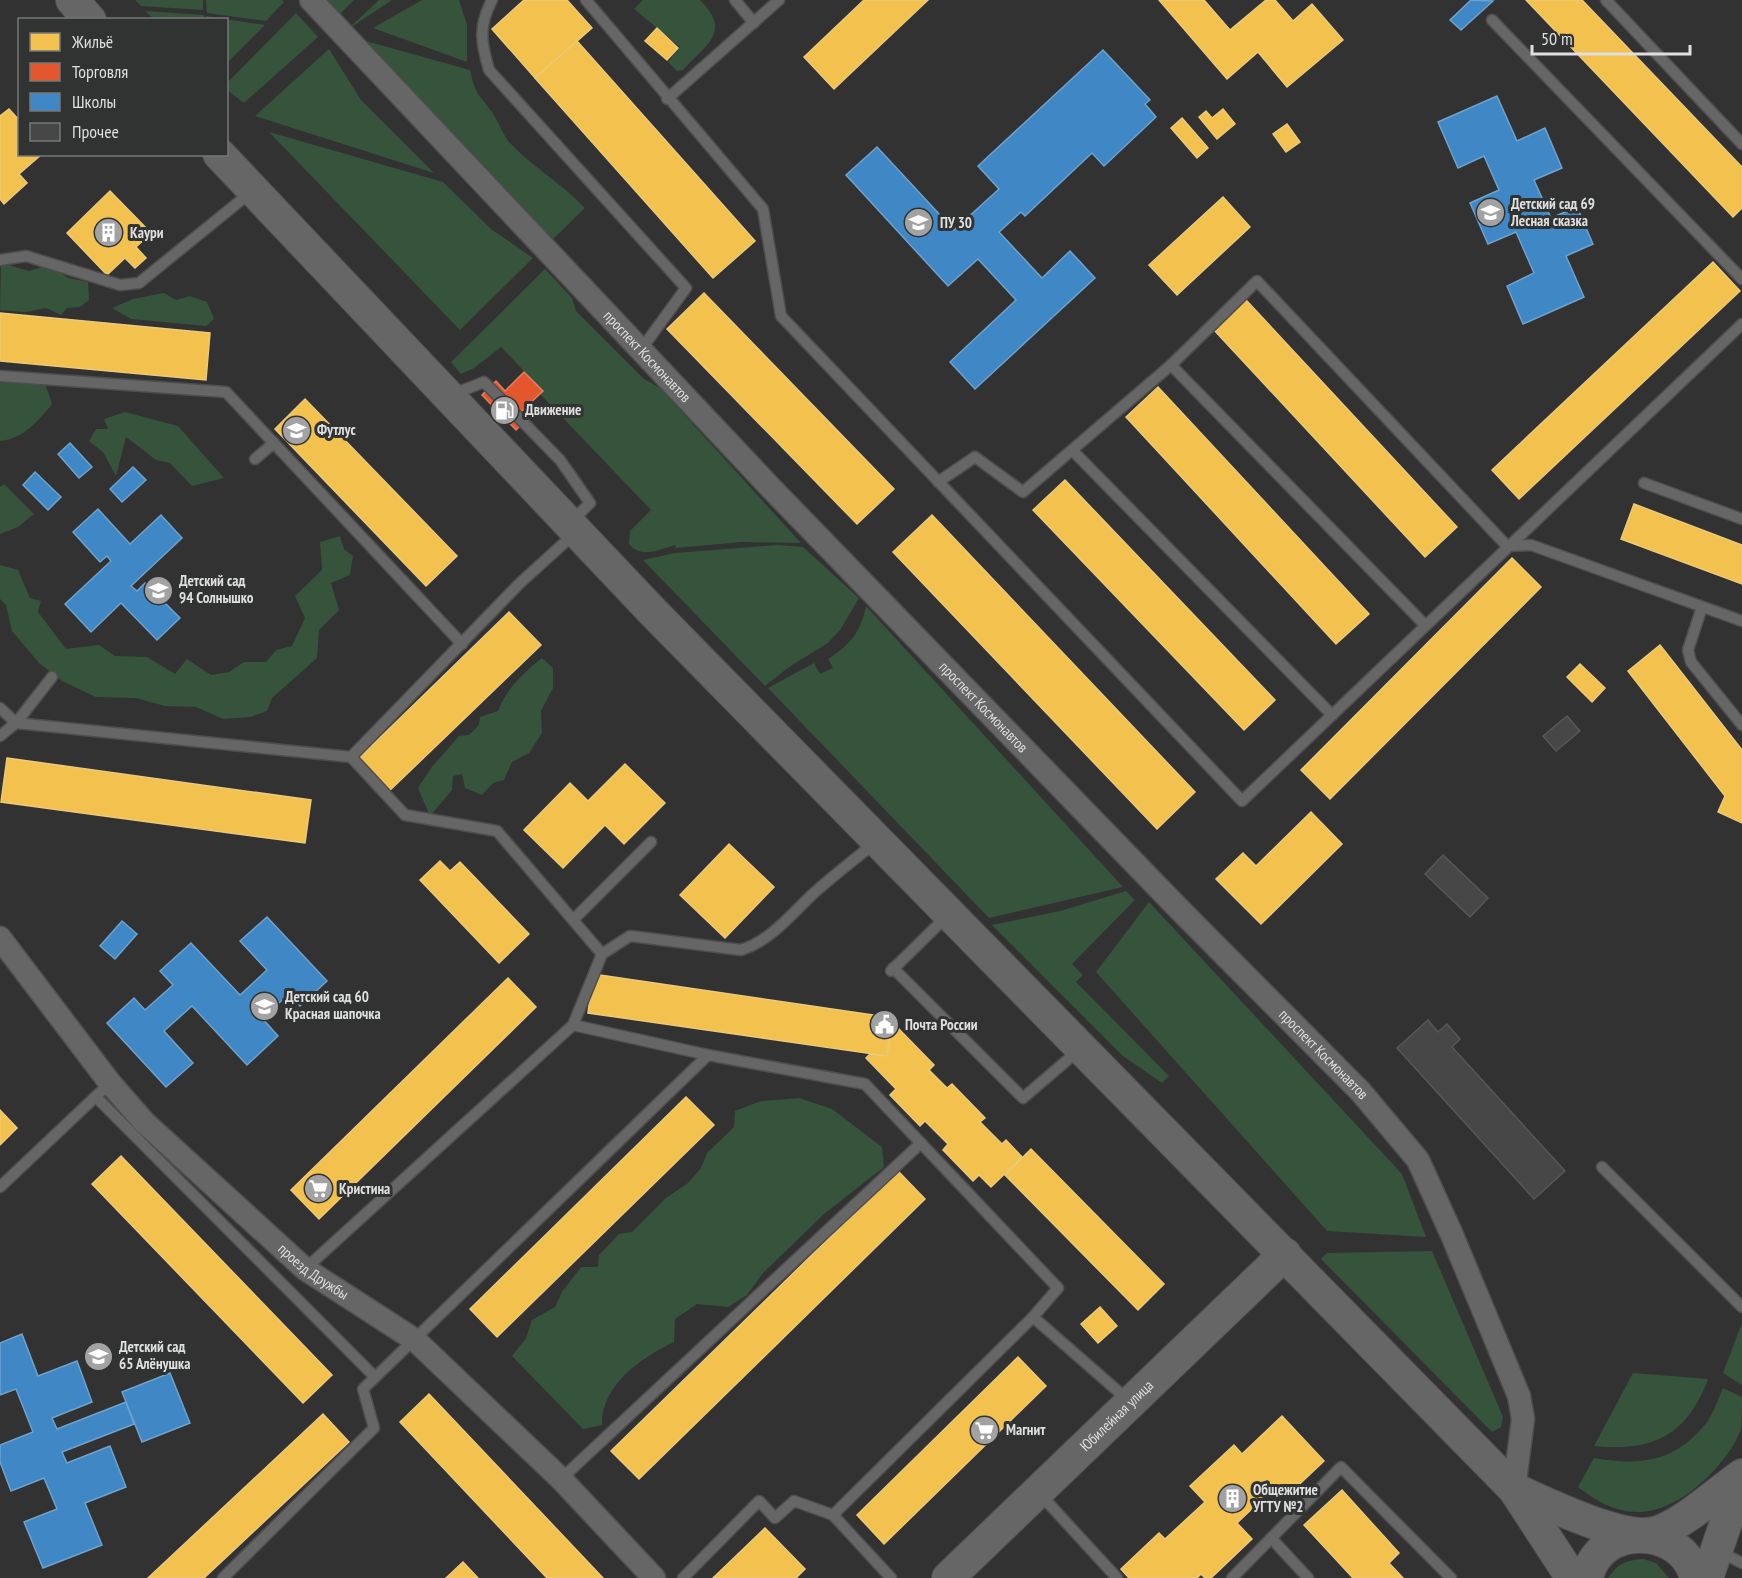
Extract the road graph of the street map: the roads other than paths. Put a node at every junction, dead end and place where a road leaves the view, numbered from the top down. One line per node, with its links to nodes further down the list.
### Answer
1 (72, 0): 8 (main road)
2 (311, 0): 18 (street, проспект Космонавтов)
3 (492, 0): 18 (lane)
4 (586, 0): 11 (lane)
5 (735, 0): 10 (lane)
6 (780, 0): 10 (lane)
7 (1606, 0): 12 (lane)
8 (88, 18)
9 (1492, 20): 16 (lane)
10 (754, 23): 11 (lane)
11 (667, 99): 24 (lane)
12 (1742, 144)
13 (221, 156): 14 (main road)
14 (253, 190): 15 (lane); 27 (main road)
15 (0, 260)
16 (1742, 279)
17 (1742, 324): 28 (lane)
18 (640, 351): 62 (street, проспект Космонавтов)
19 (1171, 365): 22 (lane); 28 (lane); 31 (lane)
20 (0, 376): 21 (lane)
21 (274, 443): 23 (lane); 32 (lane)
22 (1073, 451): 24 (lane); 35 (lane)
23 (255, 459)
24 (938, 482): 35 (lane)
25 (1644, 483): 26 (lane)
26 (1742, 519)
27 (573, 528): 32 (lane); 40 (main road)
28 (1507, 546): 29 (lane); 31 (lane)
29 (1702, 607): 30 (lane); 37 (lane)
30 (1742, 621)
31 (1425, 625): 35 (lane)
32 (462, 644): 39 (lane)
33 (52, 677): 36 (lane)
34 (0, 708): 36 (lane)
35 (1332, 715)
36 (16, 723): 38 (lane); 39 (lane)
37 (1742, 725)
38 (0, 736)
39 (351, 757): 43 (lane)
40 (878, 840): 42 (main road); 45 (lane)
41 (651, 842): 43 (lane)
42 (949, 914): 47 (main road); 47 (lane)
43 (573, 920): 45 (lane)
44 (0, 938): 49 (street, проезд Дружбы)
45 (602, 954): 46 (lane)
46 (573, 1025): 48 (lane); 54 (lane)
47 (1082, 1048): 53 (main road)
48 (708, 1055): 50 (lane); 57 (lane)
49 (103, 1090): 52 (lane); 54 (street, проезд Дружбы); 58 (lane)
50 (921, 1143): 56 (lane); 61 (lane)
51 (1602, 1167): 55 (lane)
52 (0, 1187)
53 (1285, 1254): 59 (main road, Юбилейная улица); 62 (main road)
54 (305, 1269): 57 (street, проезд Дружбы)
55 (1742, 1307)
56 (1034, 1317): 59 (lane); 64 (lane)
57 (415, 1340): 58 (lane); 61 (street, проезд Дружбы)
58 (375, 1377): 68 (lane)
59 (1131, 1403): 63 (main road, Юбилейная улица)
60 (1742, 1475): 65 (main road); 67 (main road)
61 (561, 1479): 69 (street, проезд Дружбы)
62 (1514, 1489): 65 (main road); 77 (main road)
63 (1038, 1492): 72 (main road, Юбилейная улица); 73 (lane)
64 (833, 1515): 70 (lane); 71 (lane)
65 (1639, 1536): 78 (main road); 79 (main road)
66 (1271, 1538): 74 (lane); 75 (lane); 76 (lane)
67 (1722, 1564)
68 (223, 1578)
69 (654, 1578)
70 (683, 1578)
71 (891, 1578)
72 (948, 1578)
73 (1117, 1578)
74 (1232, 1578)
75 (1308, 1578)
76 (1451, 1578)
77 (1572, 1578)
78 (1587, 1578)
79 (1696, 1578)

